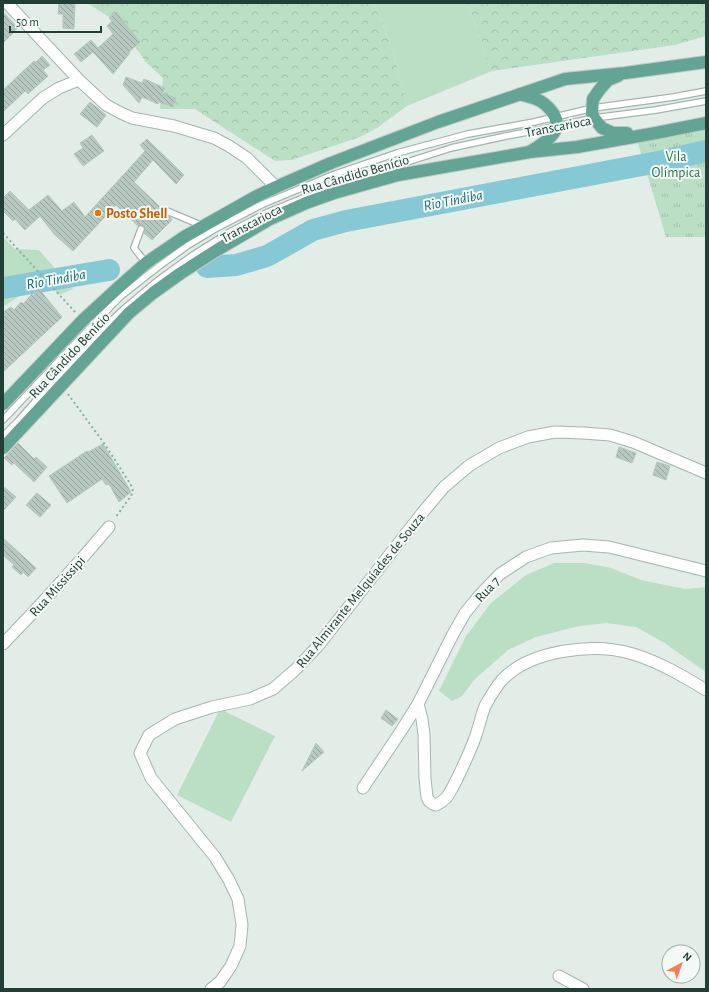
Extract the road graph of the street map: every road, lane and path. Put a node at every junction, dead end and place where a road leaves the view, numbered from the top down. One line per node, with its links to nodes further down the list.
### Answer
1 (7, 3): 4 (street)
2 (706, 62): 3 (main road, Rua Cândido Benício)
3 (625, 73): 6 (main road, Rua Cândido Benício); 8 (main road)
4 (79, 80): 12 (street); 14 (street)
5 (706, 91): 8 (lane, Transcarioca)
6 (520, 94): 9 (main road); 14 (main road, Rua Cândido Benício)
7 (706, 101): 8 (lane, Transcarioca)
8 (593, 113): 9 (lane, Transcarioca); 9 (lane, Transcarioca); 11 (main road)
9 (556, 122): 13 (main road); 23 (lane, Transcarioca); 24 (lane, Transcarioca)
10 (706, 123): 11 (main road, Rua Cândido Benício)
11 (656, 133): 13 (main road, Rua Cândido Benício)
12 (3, 135)
13 (530, 152): 21 (main road, Rua Cândido Benício)
14 (276, 187): 16 (main road, Rua Cândido Benício)
15 (163, 210): 16 (lane)
16 (204, 226): 19 (main road, Rua Cândido Benício)
17 (141, 230): 19 (lane)
18 (3, 233): 20 (path)
19 (146, 263): 20 (main road, Rua Cândido Benício)
20 (82, 320): 22 (main road, Rua Cândido Benício)
21 (61, 385): 25 (main road, Rua Cândido Benício); 27 (path)
22 (3, 404)
23 (3, 420)
24 (3, 436)
25 (3, 448)
26 (706, 472): 34 (street, Rua Almirante Melquíades de Souza)
27 (109, 526): 29 (street, Rua Mississipi)
28 (706, 571): 31 (street, Rua 7)
29 (3, 644)
30 (706, 690): 31 (street)
31 (418, 704): 32 (street, Rua 7)
32 (363, 788)
33 (559, 976): 35 (street)
34 (211, 989)
35 (583, 989)

